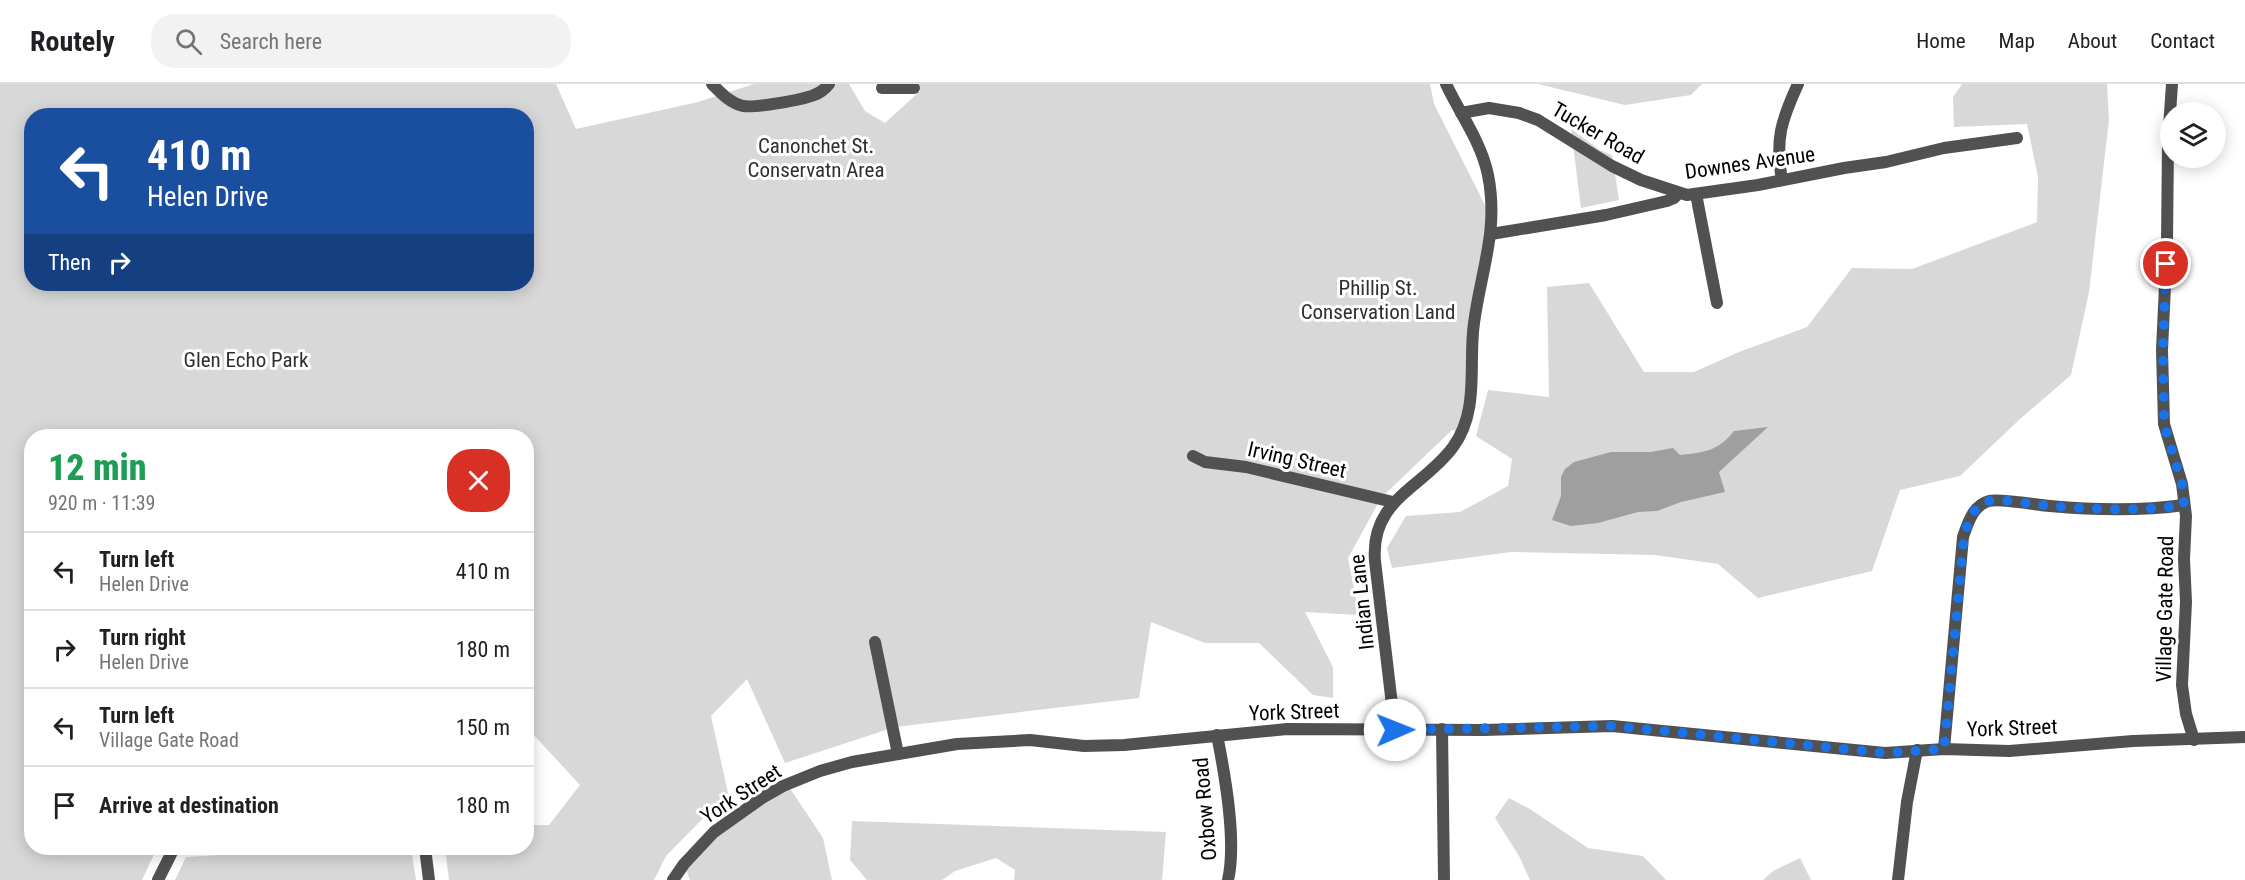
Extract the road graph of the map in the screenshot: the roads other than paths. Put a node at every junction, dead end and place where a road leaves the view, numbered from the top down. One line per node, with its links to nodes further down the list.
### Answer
1 (712, 84): 2 (street)
2 (829, 84)
3 (1446, 84): 8 (street, Indian Lane)
4 (1798, 84): 10 (street)
5 (2172, 84): 17 (street, Village Gate Road)
6 (908, 87): 7 (street)
7 (882, 88)
8 (1461, 113): 11 (street, Tucker Road); 13 (street, Indian Lane)
9 (2017, 138): 10 (street, Downes Avenue)
10 (1782, 180): 12 (street, Downes Avenue)
11 (1679, 192): 12 (street, Downes Avenue); 13 (street, Downes Avenue)
12 (1696, 194): 14 (street)
13 (1491, 234): 16 (street, Indian Lane)
14 (1717, 303)
15 (1193, 456): 16 (street, Irving Street)
16 (1393, 502): 20 (street, Indian Lane)
17 (2184, 505): 23 (street, Village Gate Road); 24 (street)
18 (875, 642): 26 (street)
19 (1442, 729): 20 (street, York Street); 25 (street, York Street); 33 (street)
20 (1395, 730): 21 (street, York Street)
21 (1217, 735): 26 (street, York Street); 32 (street, Oxbow Road)
22 (2245, 737): 23 (street, York Street)
23 (2194, 740): 24 (street, York Street)
24 (1944, 749): 25 (street, York Street)
25 (1917, 750): 34 (street)
26 (898, 754): 31 (street, York Street)
27 (170, 855): 29 (street)
28 (426, 855): 30 (street)
29 (158, 880)
30 (429, 880)
31 (673, 880)
32 (1228, 880)
33 (1444, 880)
34 (1898, 880)

